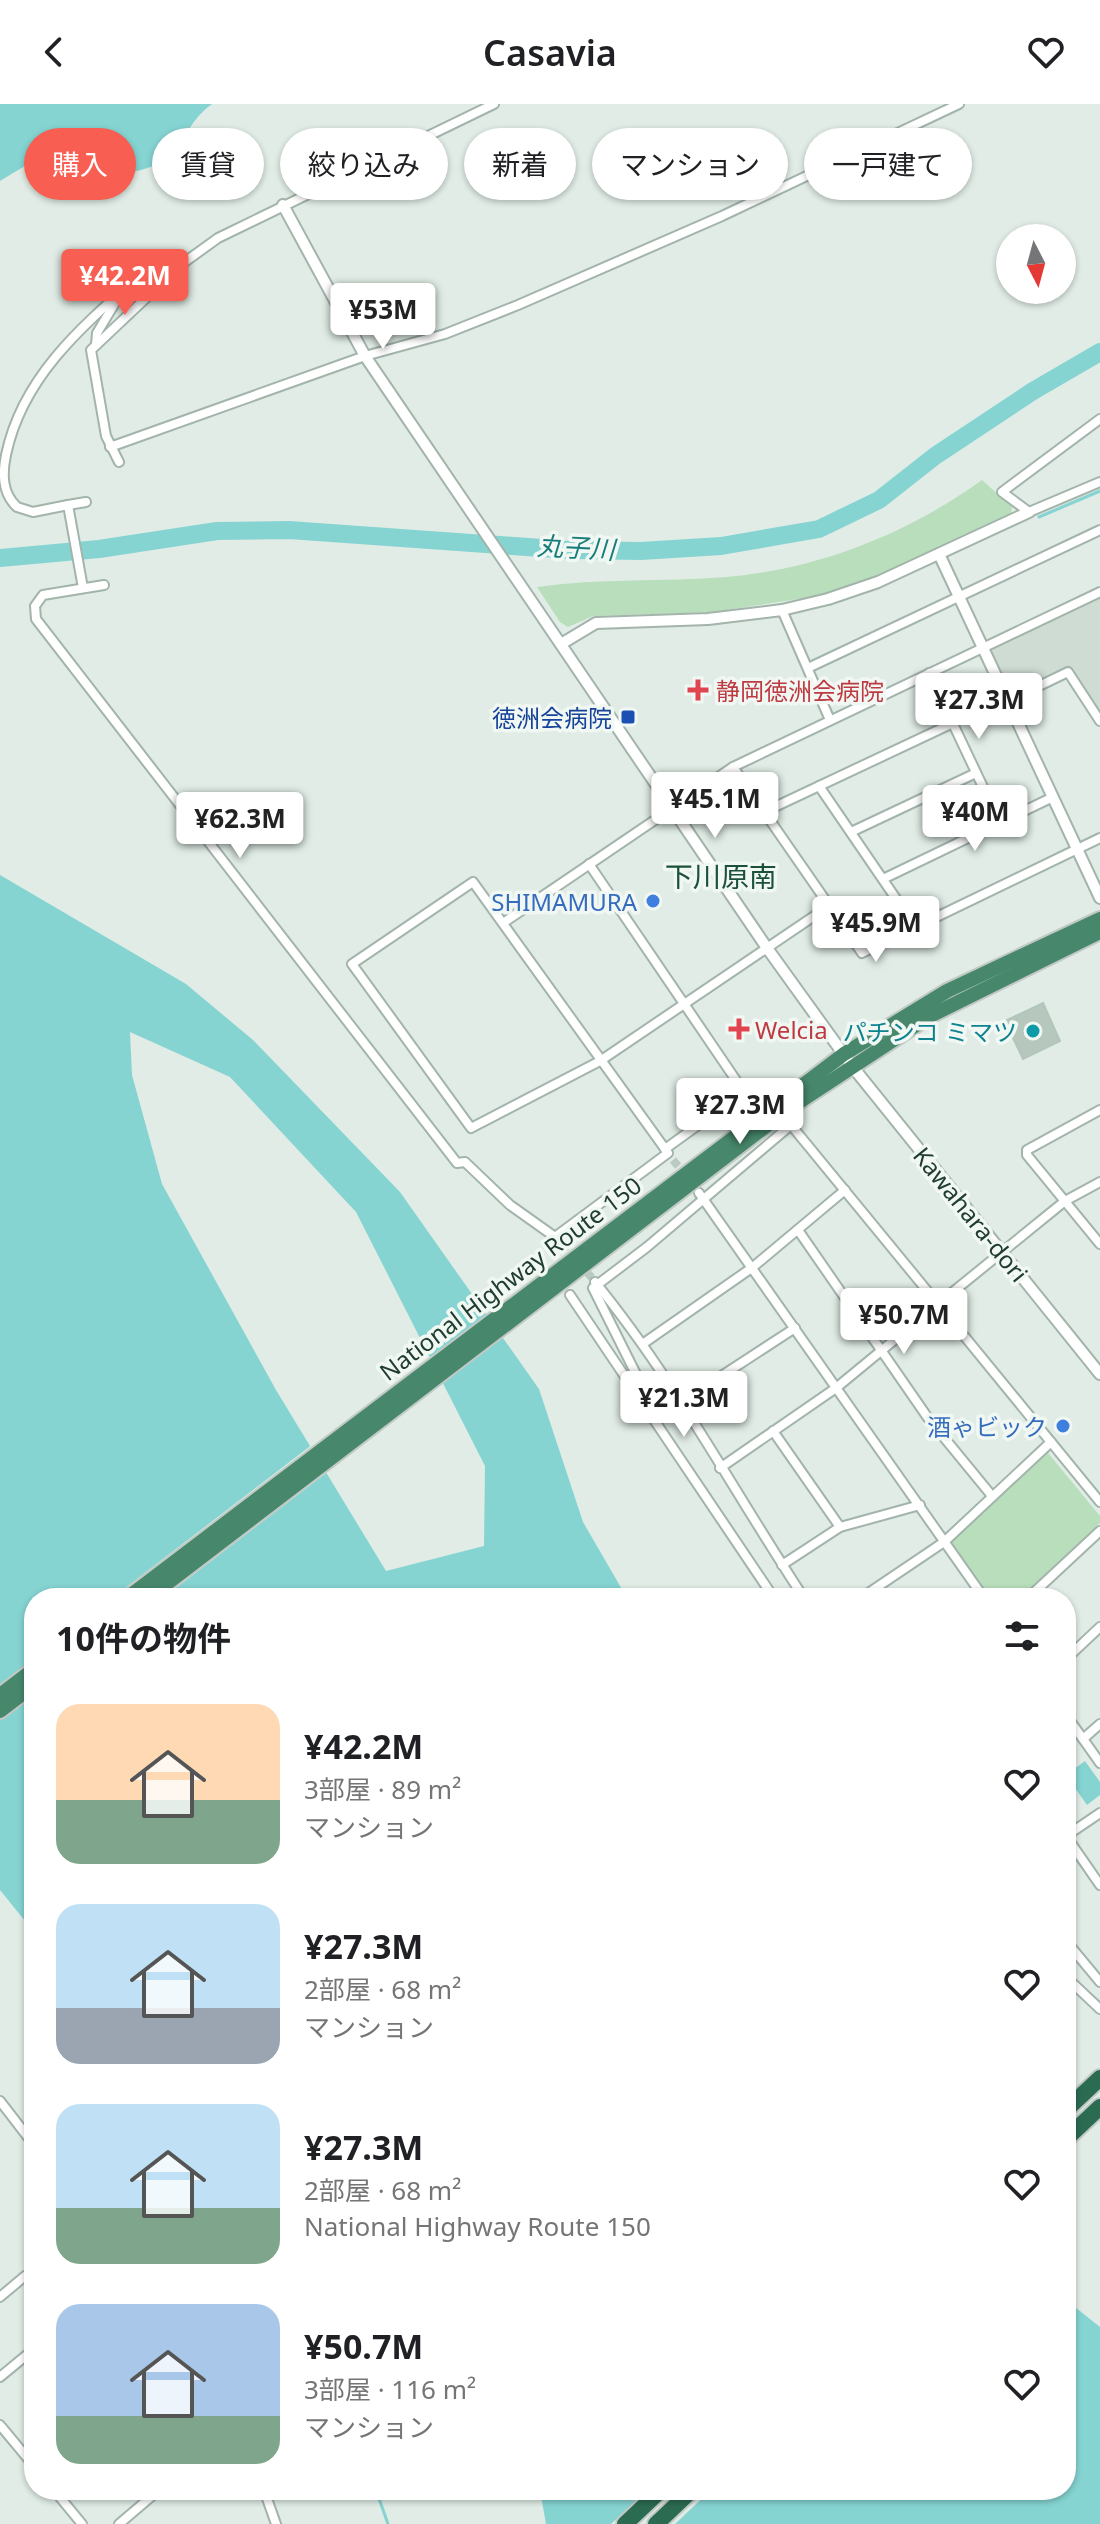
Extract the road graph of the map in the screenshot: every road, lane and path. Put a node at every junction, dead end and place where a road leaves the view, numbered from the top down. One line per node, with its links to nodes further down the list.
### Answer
1 (494, 104): 3 (street)
2 (959, 104): 5 (street)
3 (283, 205): 4 (street); 5 (street, Kawahara-dori)
4 (96, 345): 7 (street); 11 (street)
5 (365, 356): 7 (street); 20 (street, Kawahara-dori)
6 (1100, 419): 12 (street)
7 (110, 447): 8 (street)
8 (119, 462)
9 (1100, 482): 12 (street)
10 (86, 502): 11 (street)
11 (68, 505): 16 (street)
12 (1029, 512): 14 (street)
13 (1100, 530): 18 (street)
14 (939, 554): 18 (street); 19 (street)
15 (104, 585): 16 (street)
16 (83, 588): 57 (street)
17 (1100, 592): 21 (street)
18 (959, 597): 21 (street); 22 (street)
19 (782, 610): 20 (street); 22 (street)
20 (561, 644): 32 (street, Kawahara-dori)
21 (982, 647): 23 (street); 24 (street)
22 (808, 668): 25 (street)
23 (929, 673): 25 (street); 27 (street)
24 (1008, 701): 26 (street); 31 (street)
25 (830, 720): 28 (street)
26 (1100, 721)
27 (953, 723): 29 (street); 30 (street)
28 (733, 767): 32 (street); 33 (street)
29 (976, 773): 34 (street); 35 (street)
30 (819, 786): 33 (street); 35 (street)
31 (1053, 797): 34 (street); 37 (street)
32 (672, 806): 38 (street); 46 (street, Kawahara-dori)
33 (764, 812): 41 (street)
34 (1000, 823): 39 (street)
35 (851, 832): 39 (street)
36 (1100, 838): 37 (street)
37 (1078, 850): 40 (street); 44 (street)
38 (589, 864): 43 (street); 47 (street)
39 (883, 879): 44 (street)
40 (1100, 898)
41 (829, 906): 44 (street); 46 (street)
42 (1100, 919): 48 (highway, National Highway Route 150)
43 (503, 923): 49 (street); 49 (street)
44 (916, 928)
45 (1100, 932): 48 (highway, National Highway Route 150)
46 (767, 948): 47 (street); 48 (street, Kawahara-dori)
47 (684, 1004): 49 (street); 51 (street)
48 (848, 1060): 60 (street, Kawahara-dori); 63 (highway, National Highway Route 150)
49 (600, 1061): 51 (street)
50 (1100, 1110): 55 (street)
51 (669, 1154): 57 (street)
52 (1100, 1182): 55 (street)
53 (845, 1190): 54 (street); 56 (street); 65 (street)
54 (701, 1195): 61 (street); 62 (street)
55 (1065, 1201): 58 (street); 60 (street)
56 (798, 1230): 61 (street); 68 (street)
57 (555, 1237): 59 (street)
58 (1100, 1244)
59 (562, 1245)
60 (1000, 1252): 65 (street); 69 (street, Kawahara-dori)
61 (753, 1267): 66 (street); 67 (street)
62 (594, 1281): 67 (street); 72 (street)
63 (550, 1282): 83 (highway, National Highway Route 150); 84 (highway, National Highway Route 150)
64 (570, 1295): 72 (street)
65 (938, 1304): 68 (street); 74 (street)
66 (795, 1328): 70 (street); 71 (street)
67 (644, 1343): 71 (street)
68 (881, 1351): 70 (street); 76 (street)
69 (1100, 1374)
70 (836, 1388): 73 (street); 78 (street)
71 (683, 1401): 75 (street)
72 (650, 1416): 85 (street)
73 (773, 1431): 75 (street); 79 (street)
74 (1051, 1442): 76 (street); 77 (street)
75 (720, 1468): 82 (street)
76 (992, 1496): 81 (street)
77 (1100, 1502)
78 (920, 1505): 79 (street); 81 (street)
79 (840, 1527): 82 (street)
80 (1100, 1531): 89 (street)
81 (944, 1542): 87 (street); 88 (street)
82 (782, 1565): 86 (street)
83 (140, 1588)
84 (161, 1588)
85 (767, 1588)
86 (797, 1588)
87 (876, 1588)
88 (977, 1588)
89 (1039, 1588)
90 (1100, 1627): 91 (street)
91 (1076, 1650)
92 (24, 1677): 94 (highway)
93 (24, 1693): 95 (highway)
94 (0, 1695)
95 (0, 1711)
96 (1100, 1724): 98 (street)
97 (1076, 1729): 98 (street)
98 (1083, 1739): 99 (street)
99 (1100, 1763)
100 (1100, 1813): 101 (street)
101 (1076, 1829)
102 (1076, 1850): 103 (street)
103 (1100, 1885)
104 (1076, 1953): 105 (street)
105 (1100, 1982)
106 (1076, 1986): 107 (street)
107 (1100, 2009)
108 (1100, 2078): 110 (highway)
109 (0, 2101): 113 (street)
110 (1076, 2101)
111 (1100, 2107): 112 (highway)
112 (1076, 2130)
113 (24, 2132)
114 (24, 2277): 115 (street)
115 (0, 2297)
116 (24, 2359): 117 (street)
117 (0, 2377)
118 (0, 2425): 119 (street)
119 (24, 2454)
120 (62, 2500): 125 (street)
121 (147, 2500): 126 (street)
122 (268, 2500): 127 (street)
123 (650, 2500): 128 (highway)
124 (681, 2500): 129 (highway)
125 (82, 2524)
126 (119, 2524)
127 (276, 2524)
128 (625, 2524)
129 (656, 2524)

